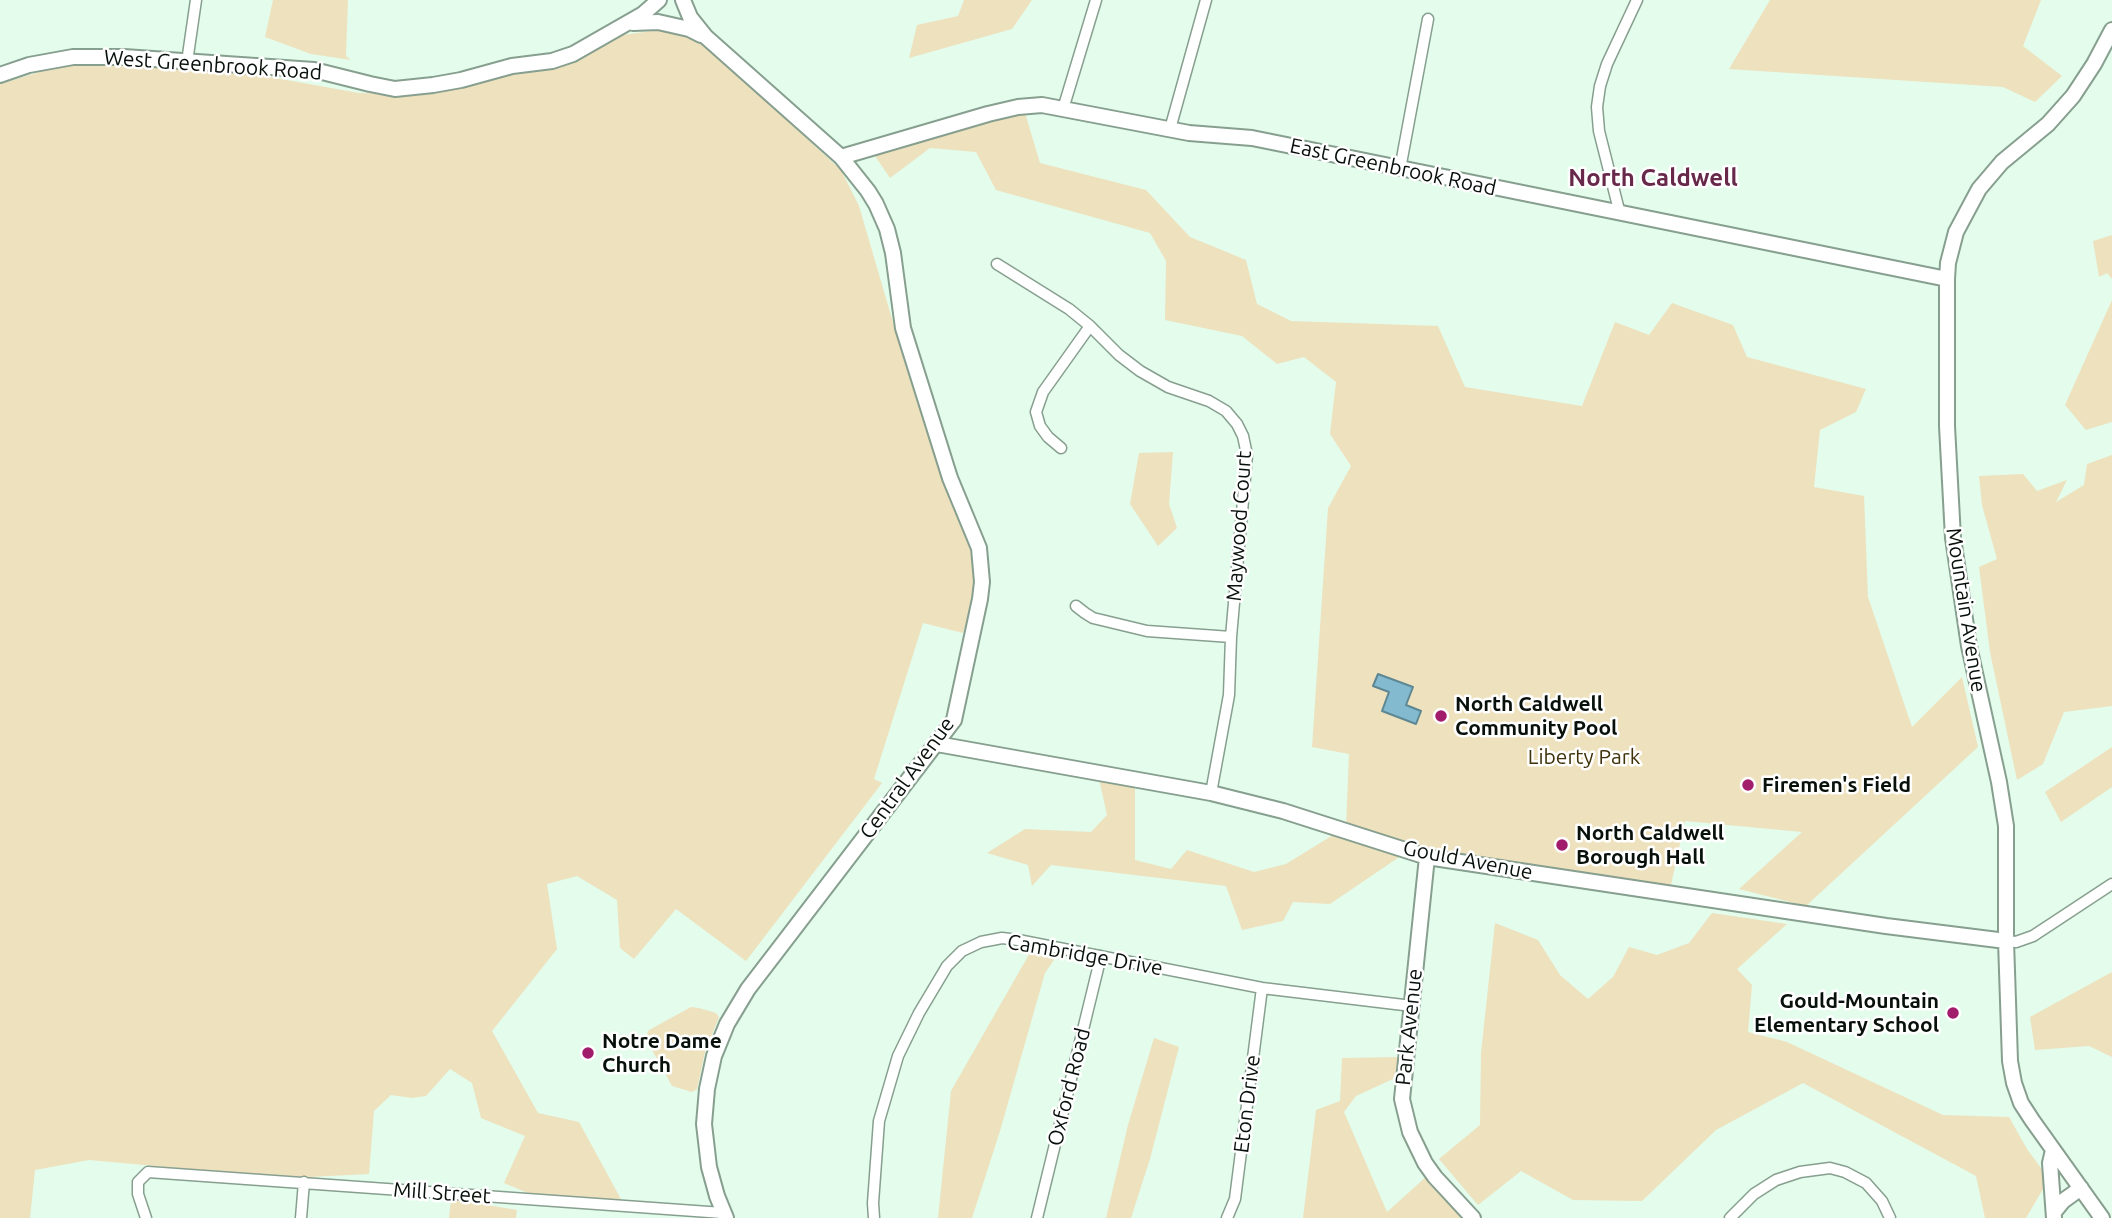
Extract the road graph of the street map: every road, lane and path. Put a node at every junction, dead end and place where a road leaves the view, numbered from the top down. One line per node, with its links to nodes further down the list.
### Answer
1 (196, 0): 11 (street)
2 (659, 0): 8 (street, West Greenbrook Road)
3 (683, 0): 10 (street)
4 (1096, 0): 13 (street)
5 (1206, 0): 14 (street)
6 (1637, 0): 17 (street)
7 (1428, 19): 16 (street)
8 (626, 24): 10 (street); 11 (street, West Greenbrook Road)
9 (2112, 30): 19 (street, Mountain Avenue)
10 (706, 37): 15 (street, Central Avenue)
11 (187, 62): 12 (street, West Greenbrook Road)
12 (0, 75)
13 (1063, 109): 14 (street, East Greenbrook Road); 15 (street, East Greenbrook Road)
14 (1170, 129): 16 (street, East Greenbrook Road)
15 (841, 157): 24 (street, Central Avenue)
16 (1400, 169): 17 (street, East Greenbrook Road)
17 (1620, 214): 19 (street, East Greenbrook Road)
18 (997, 264): 20 (street, Maywood Court)
19 (1947, 279): 28 (street, Mountain Avenue)
20 (1090, 326): 21 (street); 23 (street, Maywood Court)
21 (1060, 448)
22 (1076, 606): 23 (street)
23 (1231, 637): 25 (street, Maywood Court)
24 (937, 744): 25 (street, Gould Avenue); 35 (street, Central Avenue)
25 (1210, 793): 26 (street, Gould Avenue)
26 (1427, 857): 28 (street, Gould Avenue); 31 (street, Park Avenue)
27 (2112, 884): 28 (street)
28 (2006, 941): 32 (street, Mountain Avenue)
29 (1101, 957): 30 (street, Cambridge Drive); 39 (street, Cambridge Drive); 40 (street, Oxford Road)
30 (1262, 988): 31 (street, Cambridge Drive); 41 (street, Eton Drive)
31 (1412, 1006): 42 (street, Park Avenue)
32 (2053, 1150): 34 (street, Mountain Avenue); 36 (street)
33 (304, 1182): 35 (street, Mill Street); 37 (street, Mill Street); 38 (street)
34 (2081, 1188): 36 (street); 45 (street, Mountain Avenue)
35 (724, 1215)
36 (2054, 1215)
37 (146, 1218)
38 (301, 1218)
39 (874, 1218)
40 (1037, 1218)
41 (1227, 1218)
42 (1473, 1218)
43 (1730, 1218): 44 (street)
44 (1890, 1218)
45 (2102, 1218)

